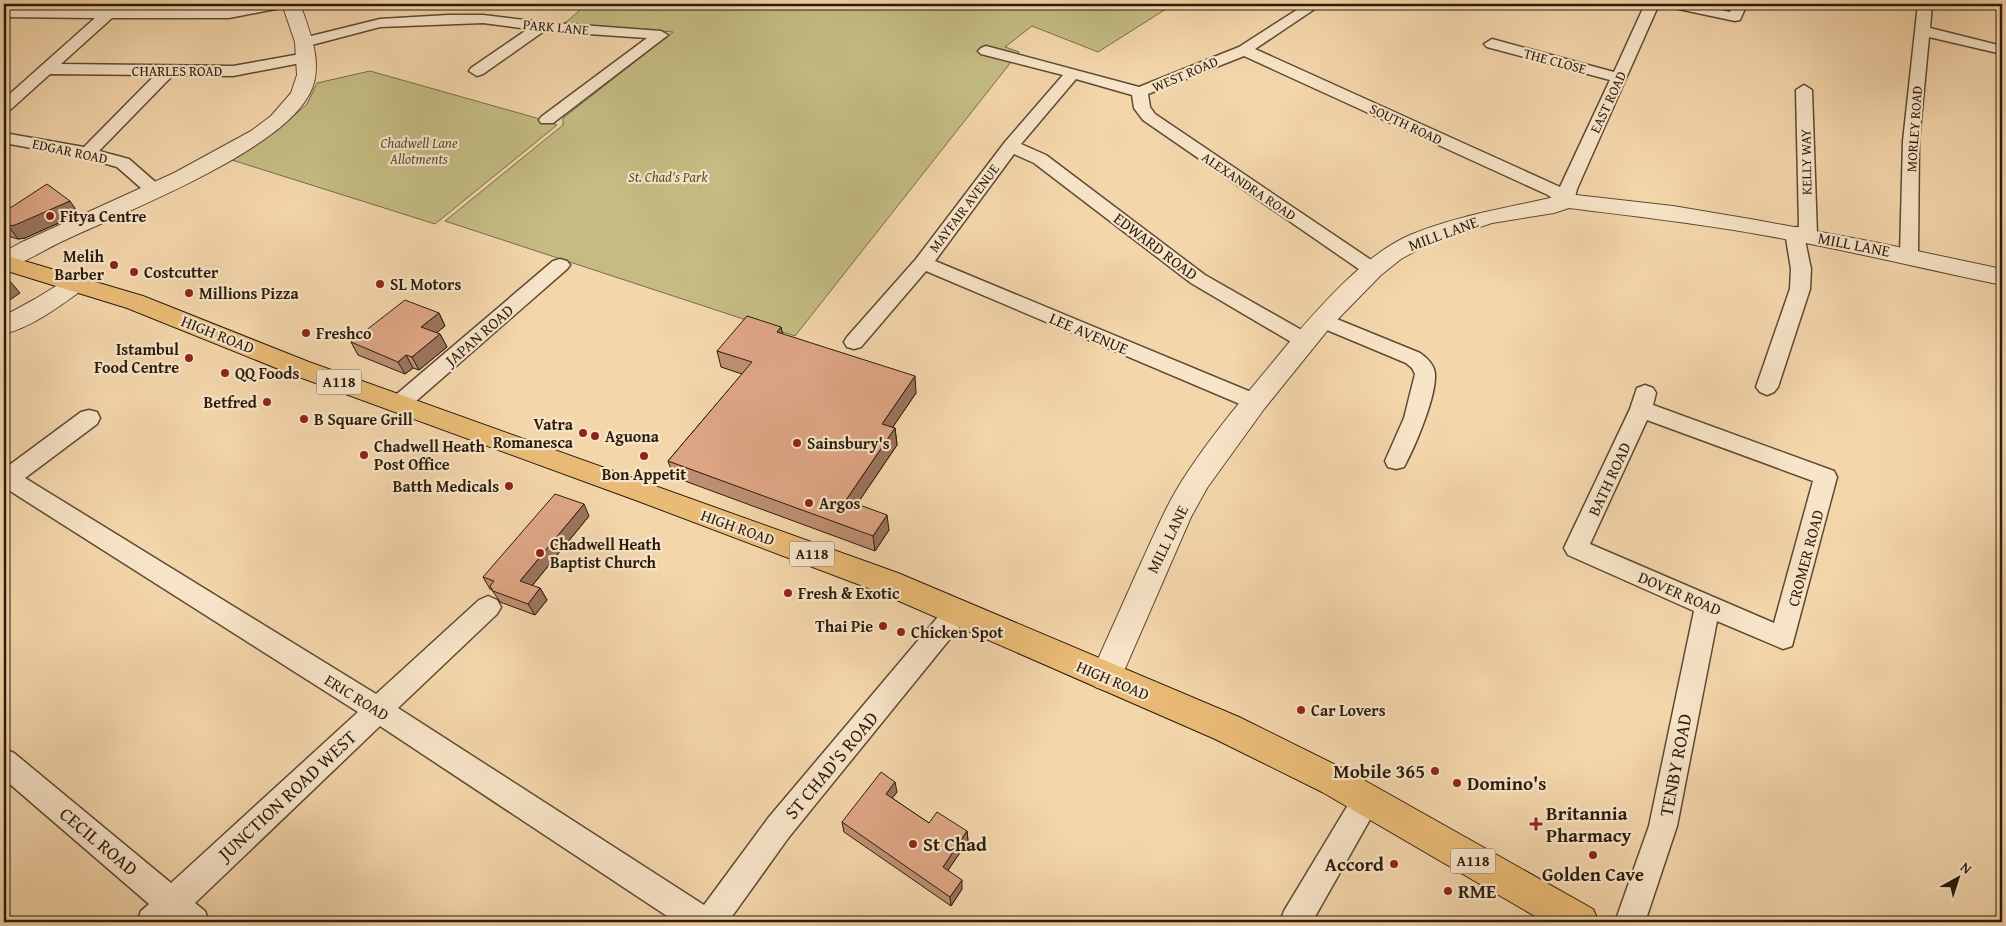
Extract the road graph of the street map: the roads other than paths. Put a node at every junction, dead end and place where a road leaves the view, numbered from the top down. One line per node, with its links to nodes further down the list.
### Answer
1 (281, 4): 10 (street)
2 (291, 4): 15 (street)
3 (499, 4): 11 (street)
4 (1315, 4): 16 (street, WEST ROAD)
5 (1652, 4): 23 (street, EAST ROAD)
6 (1674, 4): 7 (street)
7 (1740, 4)
8 (1925, 4): 13 (street, MORLEY ROAD)
9 (4, 13): 10 (street)
10 (109, 13): 19 (street)
11 (483, 19): 12 (street, PARK LANE); 15 (street, PARK LANE)
12 (540, 26): 21 (street); 27 (street, PARK LANE)
13 (1922, 31): 17 (street); 34 (street, MORLEY ROAD)
14 (1492, 44): 23 (street, THE CLOSE)
15 (305, 50): 20 (street, CHARLES ROAD); 31 (street)
16 (1244, 50): 25 (street, WEST ROAD); 32 (street, SOUTH ROAD)
17 (2002, 50)
18 (986, 51): 22 (street, WEST ROAD)
19 (46, 69): 20 (street, CHARLES ROAD); 26 (street)
20 (168, 71): 30 (street)
21 (476, 71)
22 (1073, 73): 25 (street, WEST ROAD); 29 (street, MAYFAIR AVENUE)
23 (1619, 78): 32 (street, EAST ROAD)
24 (1804, 90): 33 (street, KELLY WAY)
25 (1140, 92): 38 (street, ALEXANDRA ROAD)
26 (4, 107)
27 (547, 120)
28 (4, 138): 30 (street, EDGAR ROAD)
29 (1011, 146): 36 (street, MAYFAIR AVENUE); 43 (street, EDWARD ROAD)
30 (88, 153): 31 (street, EDGAR ROAD)
31 (155, 191): 35 (street)
32 (1567, 201): 33 (street, MILL LANE); 38 (street, MILL LANE)
33 (1801, 233): 34 (street, MILL LANE); 45 (street, KELLY WAY)
34 (1909, 255): 39 (street, MILL LANE)
35 (4, 262): 40 (main road, HIGH ROAD / A118)
36 (923, 263): 44 (street, MAYFAIR AVENUE); 46 (street, LEE AVENUE)
37 (560, 266): 47 (street, JAPAN ROAD)
38 (1374, 270): 41 (street, MILL LANE)
39 (2002, 277)
40 (77, 283): 42 (street); 47 (main road, HIGH ROAD / A118)
41 (1322, 320): 43 (street, MILL LANE); 49 (street)
42 (4, 326)
43 (1305, 341): 46 (street, MILL LANE)
44 (854, 342)
45 (1767, 387)
46 (1255, 402): 57 (street, MILL LANE)
47 (399, 404): 55 (main road, HIGH ROAD / A118)
48 (89, 418): 51 (street)
49 (1396, 461)
50 (1826, 477): 52 (street, BATH ROAD); 56 (street, CROMER ROAD)
51 (6, 480): 58 (street, ERIC ROAD)
52 (1576, 548): 53 (street, DOVER ROAD)
53 (1708, 605): 56 (street, DOVER ROAD); 68 (street, TENBY ROAD)
54 (488, 607): 58 (street, JUNCTION ROAD WEST)
55 (957, 612): 57 (main road, HIGH ROAD / A118); 65 (street, ST CHAD'S ROAD)
56 (1783, 638)
57 (1106, 677): 60 (main road, HIGH ROAD / A118)
58 (378, 710): 61 (street, JUNCTION ROAD WEST); 64 (street, ERIC ROAD)
59 (4, 762): 61 (street, CECIL ROAD)
60 (1367, 800): 66 (street); 67 (main road, HIGH ROAD / A118)
61 (173, 903): 62 (street, JUNCTION ROAD WEST); 63 (street, CECIL ROAD)
62 (152, 922)
63 (194, 922)
64 (703, 922)
65 (710, 922)
66 (1296, 922)
67 (1580, 922)
68 (1630, 922)

